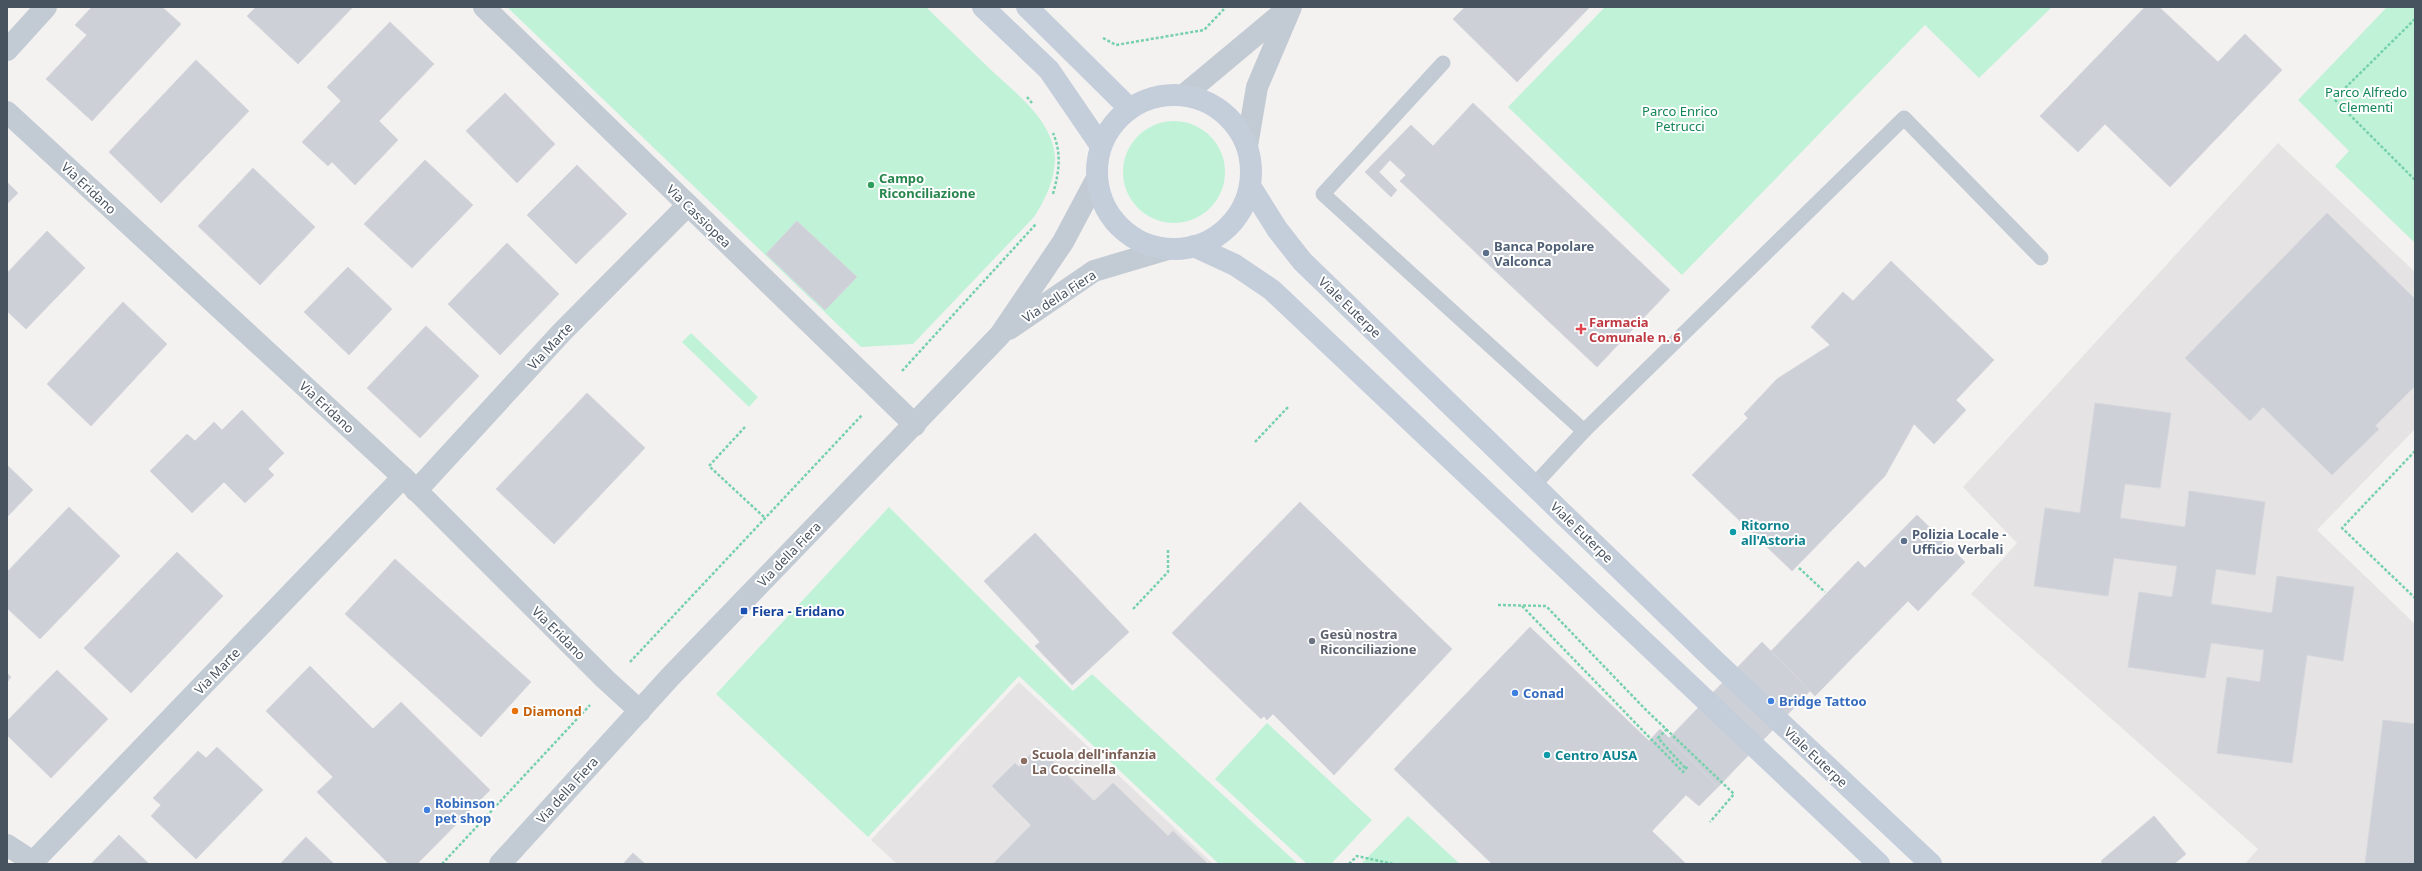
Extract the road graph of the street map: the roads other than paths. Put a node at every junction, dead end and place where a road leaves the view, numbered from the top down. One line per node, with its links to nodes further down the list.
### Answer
1 (46, 7): 6 (street)
2 (484, 7): 15 (street, Via Cassiopea)
3 (983, 7): 11 (main road)
4 (1027, 7): 9 (main road)
5 (1290, 7): 8 (street); 12 (street)
6 (7, 50)
7 (1443, 63): 21 (lane)
8 (1184, 95): 9 (main road); 12 (main road)
9 (1129, 108): 11 (main road)
10 (7, 112): 22 (street, Via Eridano)
11 (1101, 146): 13 (main road)
12 (1247, 146): 14 (main road)
13 (1096, 180): 17 (main road); 19 (street, Via della Fiera)
14 (1250, 186): 16 (main road); 23 (main road, Viale Euterpe)
15 (688, 205): 20 (street, Via Cassiopea); 22 (street, Via Marte)
16 (1194, 246): 17 (main road); 28 (main road)
17 (1168, 249): 19 (street, Via della Fiera)
18 (2041, 258): 21 (lane)
19 (1000, 335): 20 (street, Via della Fiera)
20 (915, 425): 24 (street, Via della Fiera)
21 (1584, 431): 23 (lane)
22 (410, 484): 24 (street, Via Eridano); 26 (street, Via Marte)
23 (1534, 485): 29 (main road, Viale Euterpe)
24 (640, 711): 27 (street, Via della Fiera)
25 (7, 845): 26 (street)
26 (32, 863)
27 (500, 864)
28 (1879, 864)
29 (1931, 864)

